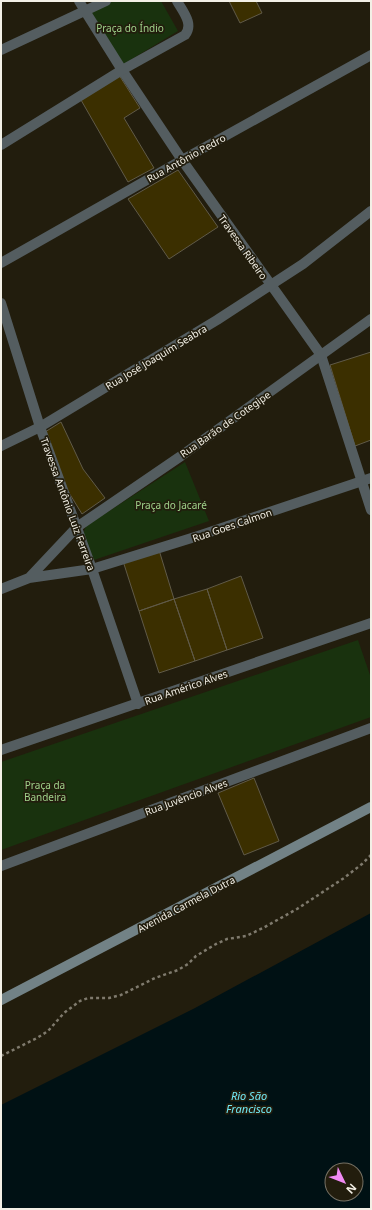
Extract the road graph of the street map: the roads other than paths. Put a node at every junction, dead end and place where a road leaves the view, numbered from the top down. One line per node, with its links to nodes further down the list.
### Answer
1 (79, 1): 4 (street, Travessa Ribeiro)
2 (106, 1): 4 (street)
3 (177, 1): 7 (street)
4 (85, 11): 5 (street); 7 (street, Travessa Ribeiro)
5 (1, 50)
6 (371, 55): 9 (street, Rua Antônio Pedro)
7 (122, 70): 8 (street); 9 (street, Travessa Ribeiro)
8 (1, 144)
9 (182, 160): 11 (street, Rua Antônio Pedro); 12 (street, Travessa Ribeiro)
10 (371, 211): 12 (street, Rua José Joaquim Seabra)
11 (1, 263)
12 (270, 285): 15 (street, Travessa Ribeiro); 16 (street, Rua José Joaquim Seabra)
13 (1, 303): 16 (street, Travessa Antônio Luiz Ferreira)
14 (371, 319): 15 (street, Rua Barão de Cotegipe)
15 (321, 355): 19 (street, Travessa Ribeiro); 21 (street, Rua Barão de Cotegipe)
16 (40, 427): 17 (street, Rua José Joaquim Seabra); 21 (street, Travessa Antônio Luiz Ferreira)
17 (1, 446)
18 (371, 478): 19 (street, Rua Goes Calmon)
19 (361, 480): 20 (street, Travessa Ribeiro); 22 (street, Rua Goes Calmon)
20 (371, 510)
21 (77, 526): 22 (street, Travessa Antônio Luiz Ferreira); 23 (street, Rua Barão de Cotegipe)
22 (92, 569): 23 (street, Rua Goes Calmon); 26 (street, Travessa Antônio Luiz Ferreira)
23 (30, 578): 24 (street)
24 (1, 589)
25 (371, 623): 26 (street, Rua Américo Alves)
26 (138, 704): 28 (street, Rua Américo Alves)
27 (371, 728): 30 (street, Rua Juvêncio Alves)
28 (1, 750)
29 (371, 806): 31 (main road, Avenida Carmela Dutra)
30 (1, 866)
31 (1, 1000)

